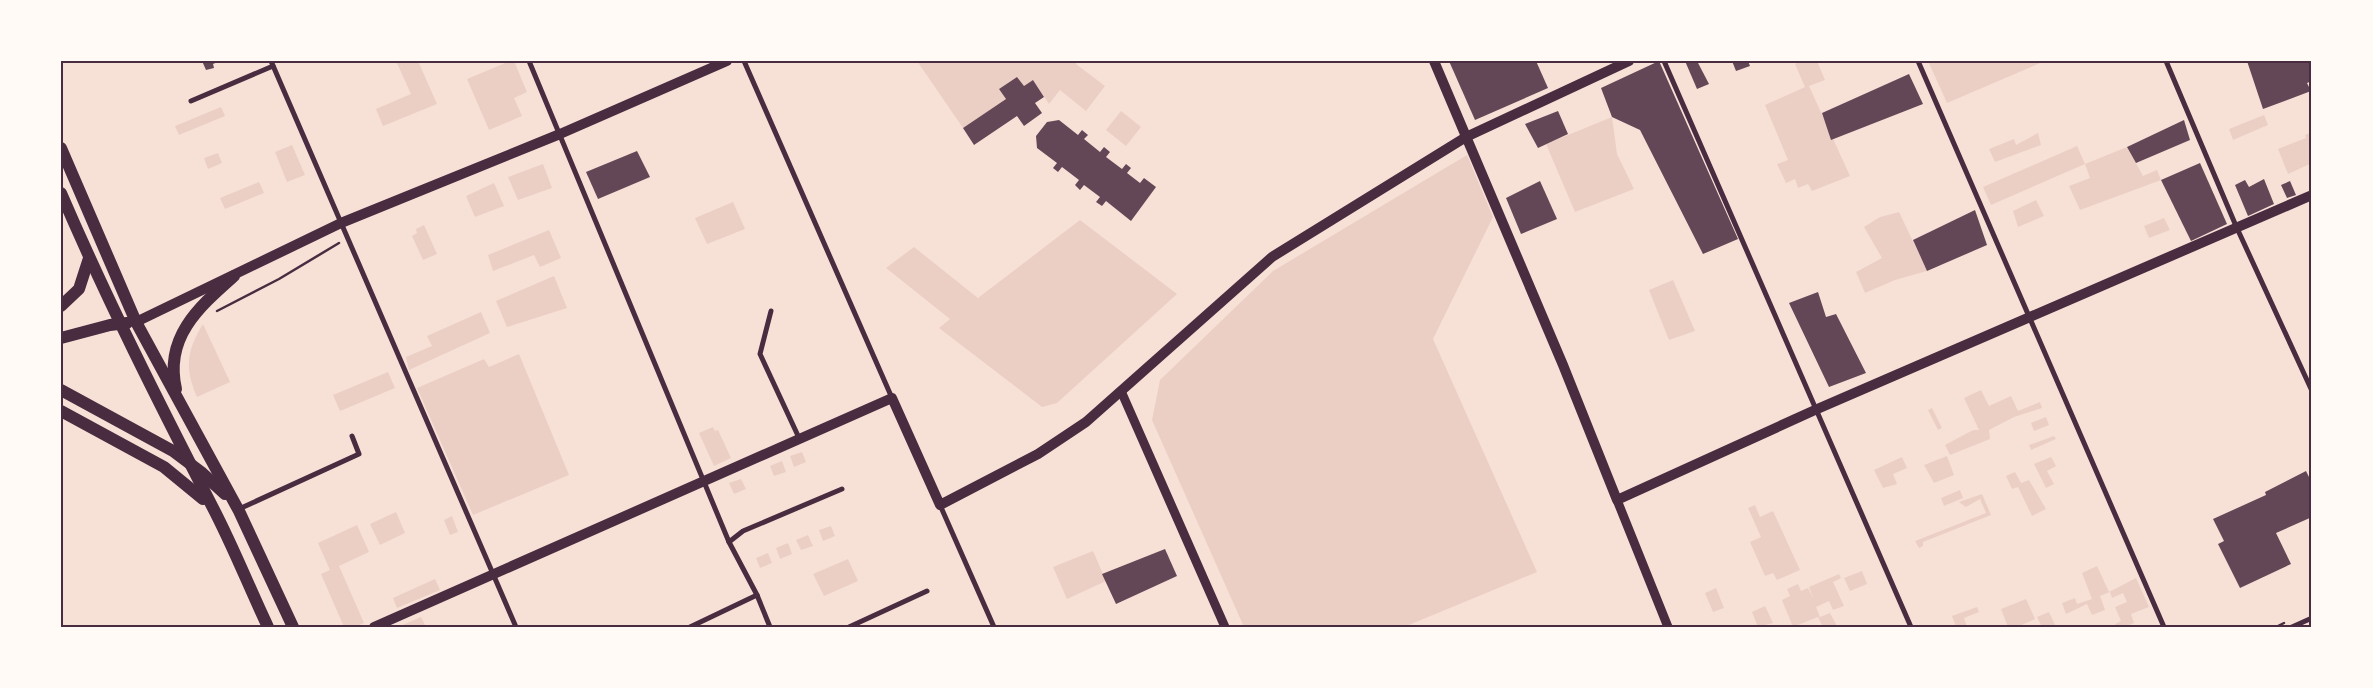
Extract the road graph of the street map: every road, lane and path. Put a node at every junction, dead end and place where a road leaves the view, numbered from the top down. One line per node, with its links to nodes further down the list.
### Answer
1 (529, 61): 11 (street)
2 (727, 61): 11 (main road)
3 (744, 61): 29 (street)
4 (1434, 61): 12 (main road)
5 (1629, 61): 12 (main road)
6 (1664, 61): 31 (street)
7 (1918, 61): 22 (street)
8 (2166, 61): 17 (street)
9 (272, 64): 10 (street); 16 (street)
10 (191, 101)
11 (560, 134): 16 (main road); 36 (street)
12 (1466, 137): 27 (main road); 38 (main road)
13 (61, 148): 23 (main road)
14 (61, 193): 18 (main road)
15 (2312, 195): 17 (main road)
16 (341, 223): 19 (main road); 43 (street)
17 (2236, 226): 22 (main road); 28 (street)
18 (89, 258): 20 (main road); 24 (main road)
19 (234, 276): 23 (main road); 30 (main road)
20 (61, 306)
21 (771, 311): 34 (street)
22 (2029, 318): 31 (main road); 58 (street)
23 (136, 322): 24 (main road); 30 (main road)
24 (119, 323): 25 (main road); 35 (main road)
25 (61, 338)
26 (61, 390): 35 (main road)
27 (1121, 391): 39 (main road); 55 (street)
28 (2312, 391)
29 (892, 398): 34 (main road); 39 (main road)
30 (178, 399): 41 (main road)
31 (1815, 410): 38 (main road); 57 (street)
32 (61, 411): 40 (main road)
33 (352, 436): 41 (street)
34 (800, 440): 36 (main road)
35 (187, 460): 40 (main road); 41 (main road)
36 (704, 481): 42 (street); 43 (main road)
37 (842, 489): 42 (street)
38 (1617, 500): 56 (street)
39 (940, 505): 54 (street)
40 (212, 507): 47 (main road)
41 (239, 510): 48 (main road)
42 (729, 542): 45 (street)
43 (493, 575): 49 (main road); 50 (street)
44 (926, 591): 53 (street)
45 (757, 596): 51 (street); 52 (street)
46 (2312, 618): 59 (street)
47 (268, 627)
48 (293, 627)
49 (374, 627)
50 (516, 627)
51 (690, 627)
52 (770, 627)
53 (849, 627)
54 (994, 627)
55 (1225, 627)
56 (1668, 627)
57 (1911, 627)
58 (2164, 627)
59 (2292, 627)

